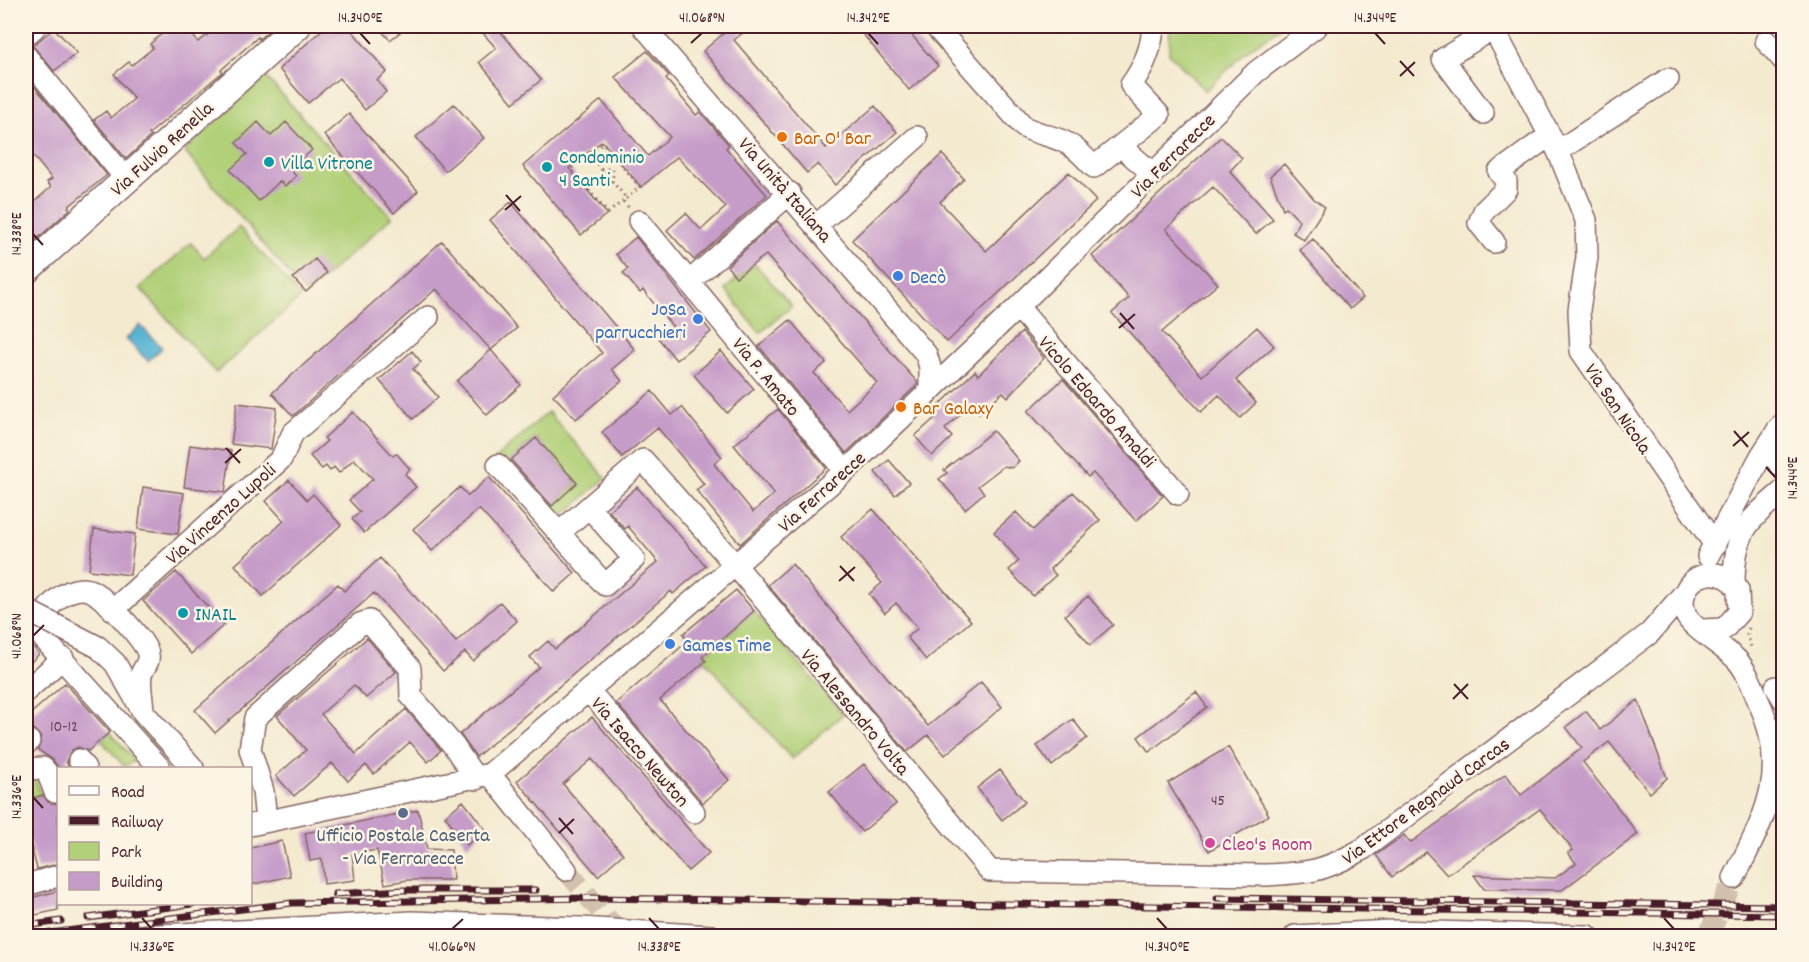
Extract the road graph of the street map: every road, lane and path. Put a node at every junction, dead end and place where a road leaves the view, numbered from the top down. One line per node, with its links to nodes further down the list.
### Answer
1 (32, 26): 8 (main road)
2 (297, 26): 22 (main road, Via Fulvio Renella)
3 (644, 26): 26 (street, Via Unità Italiana)
4 (935, 26): 16 (street)
5 (1153, 26): 16 (street)
6 (1317, 26): 21 (street, Via Ferrarecce)
7 (1493, 27): 13 (street); 15 (street, Via San Nicola)
8 (26, 31)
9 (1766, 41): 11 (street)
10 (26, 56): 22 (street)
11 (1784, 61)
12 (1668, 79): 15 (street)
13 (1482, 113)
14 (917, 137): 29 (street)
15 (1554, 143): 30 (street); 46 (street, Via San Nicola)
16 (1121, 146): 21 (street)
17 (589, 155): 18 (path); 20 (path); 25 (path)
18 (621, 165): 19 (path); 27 (path)
19 (613, 170): 20 (path); 24 (path)
20 (603, 171): 23 (path)
21 (1154, 174): 33 (street, Via Ferrarecce)
22 (126, 179): 31 (main road, Via Fulvio Renella)
23 (602, 180): 24 (path); 25 (path)
24 (612, 181): 27 (path)
25 (589, 190): 27 (path)
26 (790, 193): 29 (street, Via Unità Italiana); 32 (street)
27 (625, 200): 28 (path)
28 (639, 221): 32 (street, Via P. Amato)
29 (817, 225): 35 (street, Via Unità Italiana)
30 (1494, 242)
31 (26, 270)
32 (690, 281): 41 (street, Via P. Amato)
33 (1018, 307): 36 (street, Via Ferrarecce); 43 (street, Vicolo Edoardo Amaldi)
34 (428, 316): 51 (street, Via Vincenzo Lupoli)
35 (926, 354): 36 (street); 37 (street)
36 (961, 361): 37 (street, Via Ferrarecce)
37 (930, 390): 41 (street, Via Ferrarecce)
38 (1781, 426): 40 (street); 46 (street, Via Ettore Regnaud Carcas)
39 (498, 465): 45 (street)
40 (1784, 469)
41 (845, 471): 47 (street, Via Ferrarecce)
42 (1784, 490): 48 (street)
43 (1178, 495)
44 (589, 507): 45 (street); 45 (street); 47 (street, Via Alessandro Volta)
45 (559, 533)
46 (1715, 545): 49 (street, Via Ettore Regnaud Carcas)
47 (736, 566): 58 (street, Via Ferrarecce); 69 (street, Via Alessandro Volta)
48 (1734, 584): 49 (street); 52 (street)
49 (1689, 586): 53 (street); 54 (street, Via Ettore Regnaud Carcas)
50 (26, 610): 57 (street, bridge)
51 (113, 610): 55 (street); 57 (street)
52 (1736, 619): 53 (street); 56 (street)
53 (1699, 628): 54 (street); 56 (street)
54 (1650, 633): 69 (street, Via Ettore Regnaud Carcas)
55 (63, 658): 59 (street); 61 (street)
56 (1738, 662): 72 (street)
57 (127, 673): 60 (street); 61 (street)
58 (588, 690): 65 (street, Via Ferrarecce); 67 (street, Via Isacco Newton)
59 (26, 691)
60 (143, 712): 61 (street); 63 (street)
61 (125, 727): 62 (street)
62 (159, 767)
63 (192, 767)
64 (26, 769): 66 (street)
65 (483, 776): 68 (street, Via Ferrarecce); 68 (street); 70 (street)
66 (55, 785)
67 (694, 812)
68 (258, 823)
69 (977, 857)
70 (566, 870)
71 (57, 876): 73 (street)
72 (1734, 878)
73 (27, 879)
74 (1389, 934): 77 (street); 78 (street)
75 (144, 936): 76 (street)
76 (711, 936)
77 (1295, 936)
78 (1588, 936)

